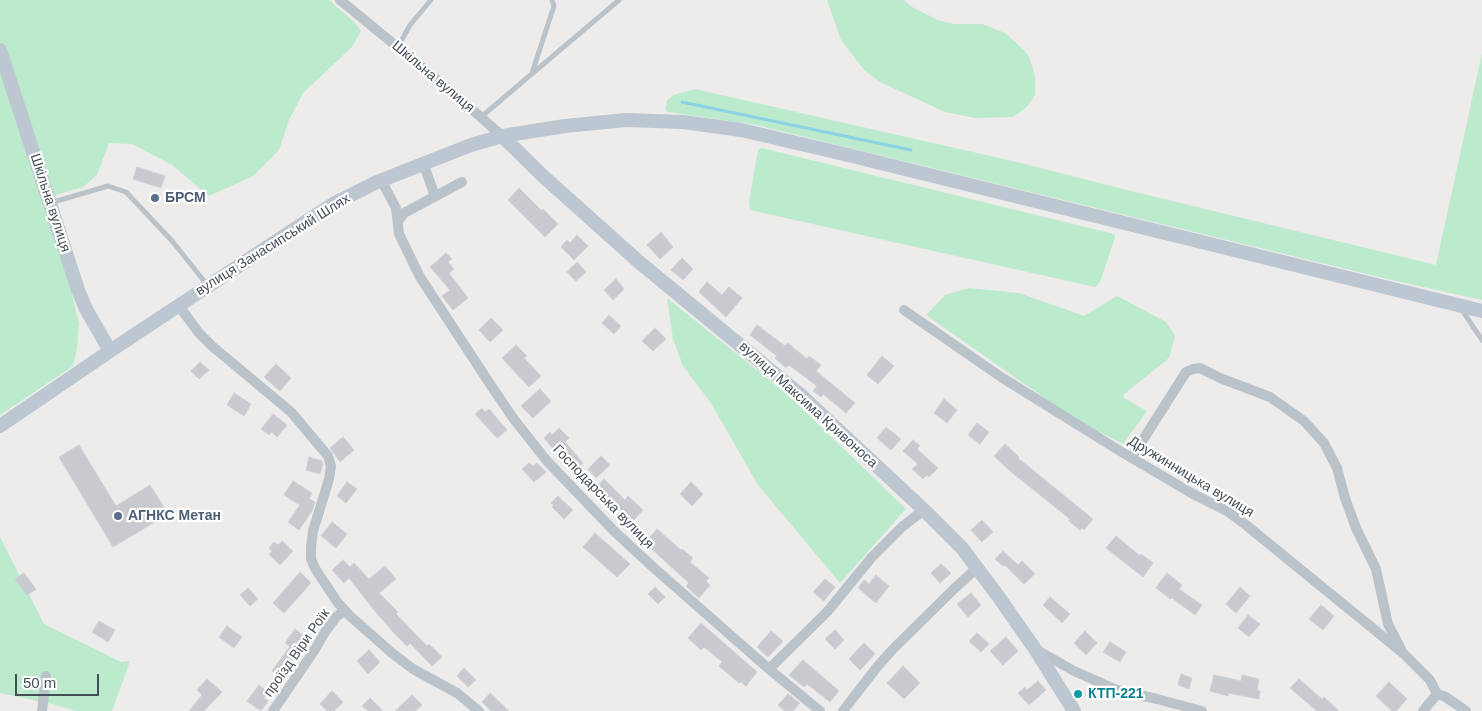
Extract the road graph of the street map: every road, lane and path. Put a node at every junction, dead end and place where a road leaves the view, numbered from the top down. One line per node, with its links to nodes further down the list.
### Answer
1 (340, 0): 5 (street, Шкільна вулиця)
2 (431, 0): 5 (lane)
3 (552, 0): 7 (lane)
4 (618, 0): 7 (lane)
5 (398, 47): 8 (street, Шкільна вулиця)
6 (0, 50): 14 (main road, Шкільна вулиця)
7 (532, 73): 8 (lane)
8 (481, 117): 9 (street, Шкільна вулиця)
9 (502, 136): 10 (main road, вулиця Занасипський Шлях); 17 (main road, вулиця Занасипський Шлях); 25 (main road, вулиця Максима Кривоноса)
10 (423, 163): 11 (main road, вулиця Занасипський Шлях); 13 (street)
11 (381, 180): 15 (street, Господарська вулиця); 16 (main road, вулиця Занасипський Шлях)
12 (462, 182): 13 (street)
13 (435, 196): 15 (street)
14 (50, 203): 16 (lane); 22 (main road, Шкільна вулиця)
15 (399, 220): 30 (street, Господарська вулиця)
16 (208, 286): 18 (main road, вулиця Занасипський Шлях)
17 (1458, 305): 20 (main road, вулиця Занасипський Шлях); 21 (lane)
18 (179, 306): 22 (main road, вулиця Занасипський Шлях); 27 (street)
19 (904, 310): 24 (street, Дружинницька вулиця)
20 (1482, 311)
21 (1482, 340)
22 (110, 351): 23 (main road, вулиця Занасипський Шлях)
23 (0, 426)
24 (1132, 457): 29 (street, Дружинницька вулиця); 29 (street)
25 (924, 510): 26 (main road, вулиця Максима Кривоноса); 30 (street)
26 (978, 567): 28 (main road, вулиця Максима Кривоноса); 37 (street)
27 (344, 611): 34 (street, проїзд Віри Роїк); 35 (street)
28 (1035, 649): 38 (main road, вулиця Максима Кривоноса); 39 (street)
29 (1403, 653): 32 (street, Дружинницька вулиця)
30 (769, 669): 36 (street, Господарська вулиця)
31 (46, 676): 33 (street)
32 (1437, 694): 40 (street); 41 (street, Дружинницька вулиця)
33 (42, 711)
34 (273, 711)
35 (480, 711)
36 (820, 711)
37 (843, 711)
38 (1074, 711)
39 (1202, 711)
40 (1423, 711)
41 (1466, 711)

